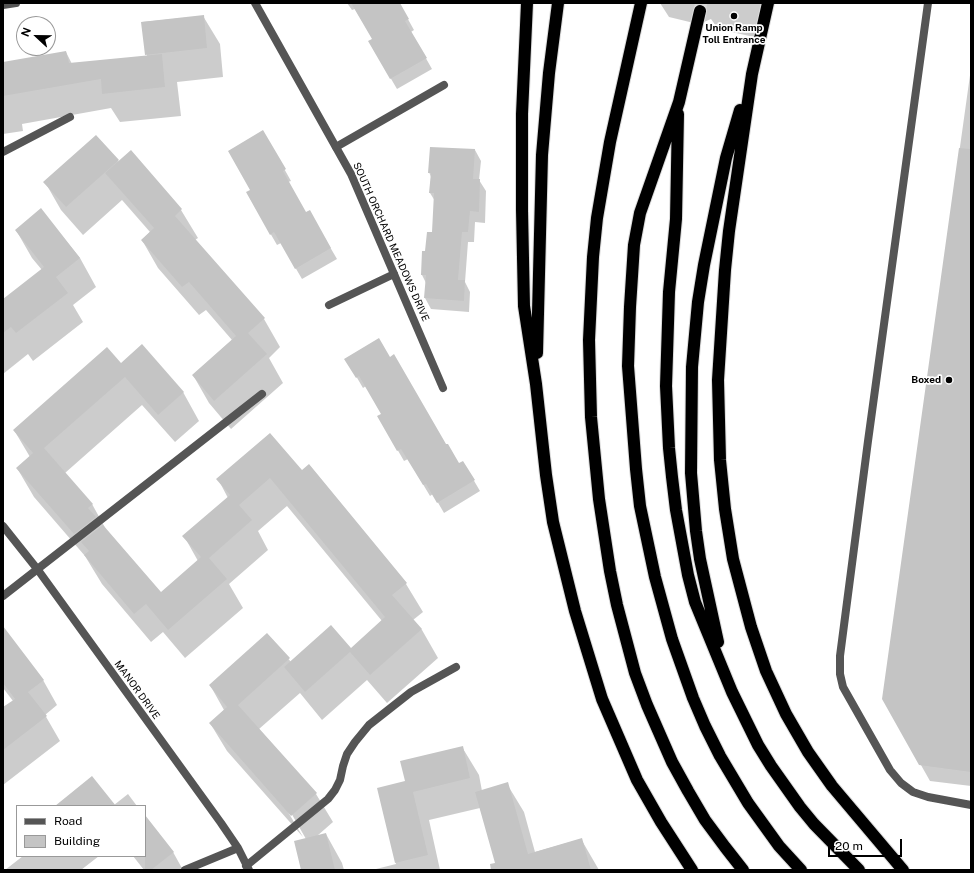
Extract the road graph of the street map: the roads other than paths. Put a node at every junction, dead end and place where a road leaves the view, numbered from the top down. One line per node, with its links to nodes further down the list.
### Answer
1 (16, 3): 8 (street)
2 (255, 3): 14 (street, SOUTH ORCHARD MEADOWS DRIVE)
3 (527, 3): 18 (highway)
4 (558, 3): 18 (highway)
5 (641, 3): 31 (highway)
6 (768, 3): 10 (highway)
7 (928, 3): 26 (street)
8 (3, 5)
9 (700, 11): 12 (highway)
10 (752, 74): 25 (highway); 34 (highway)
11 (444, 85): 14 (street)
12 (679, 102): 25 (highway); 32 (highway)
13 (70, 117): 15 (street)
14 (336, 147): 16 (street, SOUTH ORCHARD MEADOWS DRIVE)
15 (3, 152)
16 (394, 274): 17 (street); 19 (street, SOUTH ORCHARD MEADOWS DRIVE)
17 (329, 305)
18 (536, 384): 30 (highway)
19 (443, 388)
20 (262, 394): 22 (street)
21 (3, 526): 22 (street, MANOR DRIVE)
22 (38, 570): 23 (street); 27 (street, MANOR DRIVE)
23 (3, 596)
24 (456, 667): 28 (street)
25 (724, 671): 33 (highway)
26 (971, 805)
27 (238, 848): 28 (street, MANOR DRIVE); 29 (street)
28 (247, 868)
29 (185, 870)
30 (692, 870)
31 (743, 870)
32 (801, 870)
33 (859, 870)
34 (903, 870)

